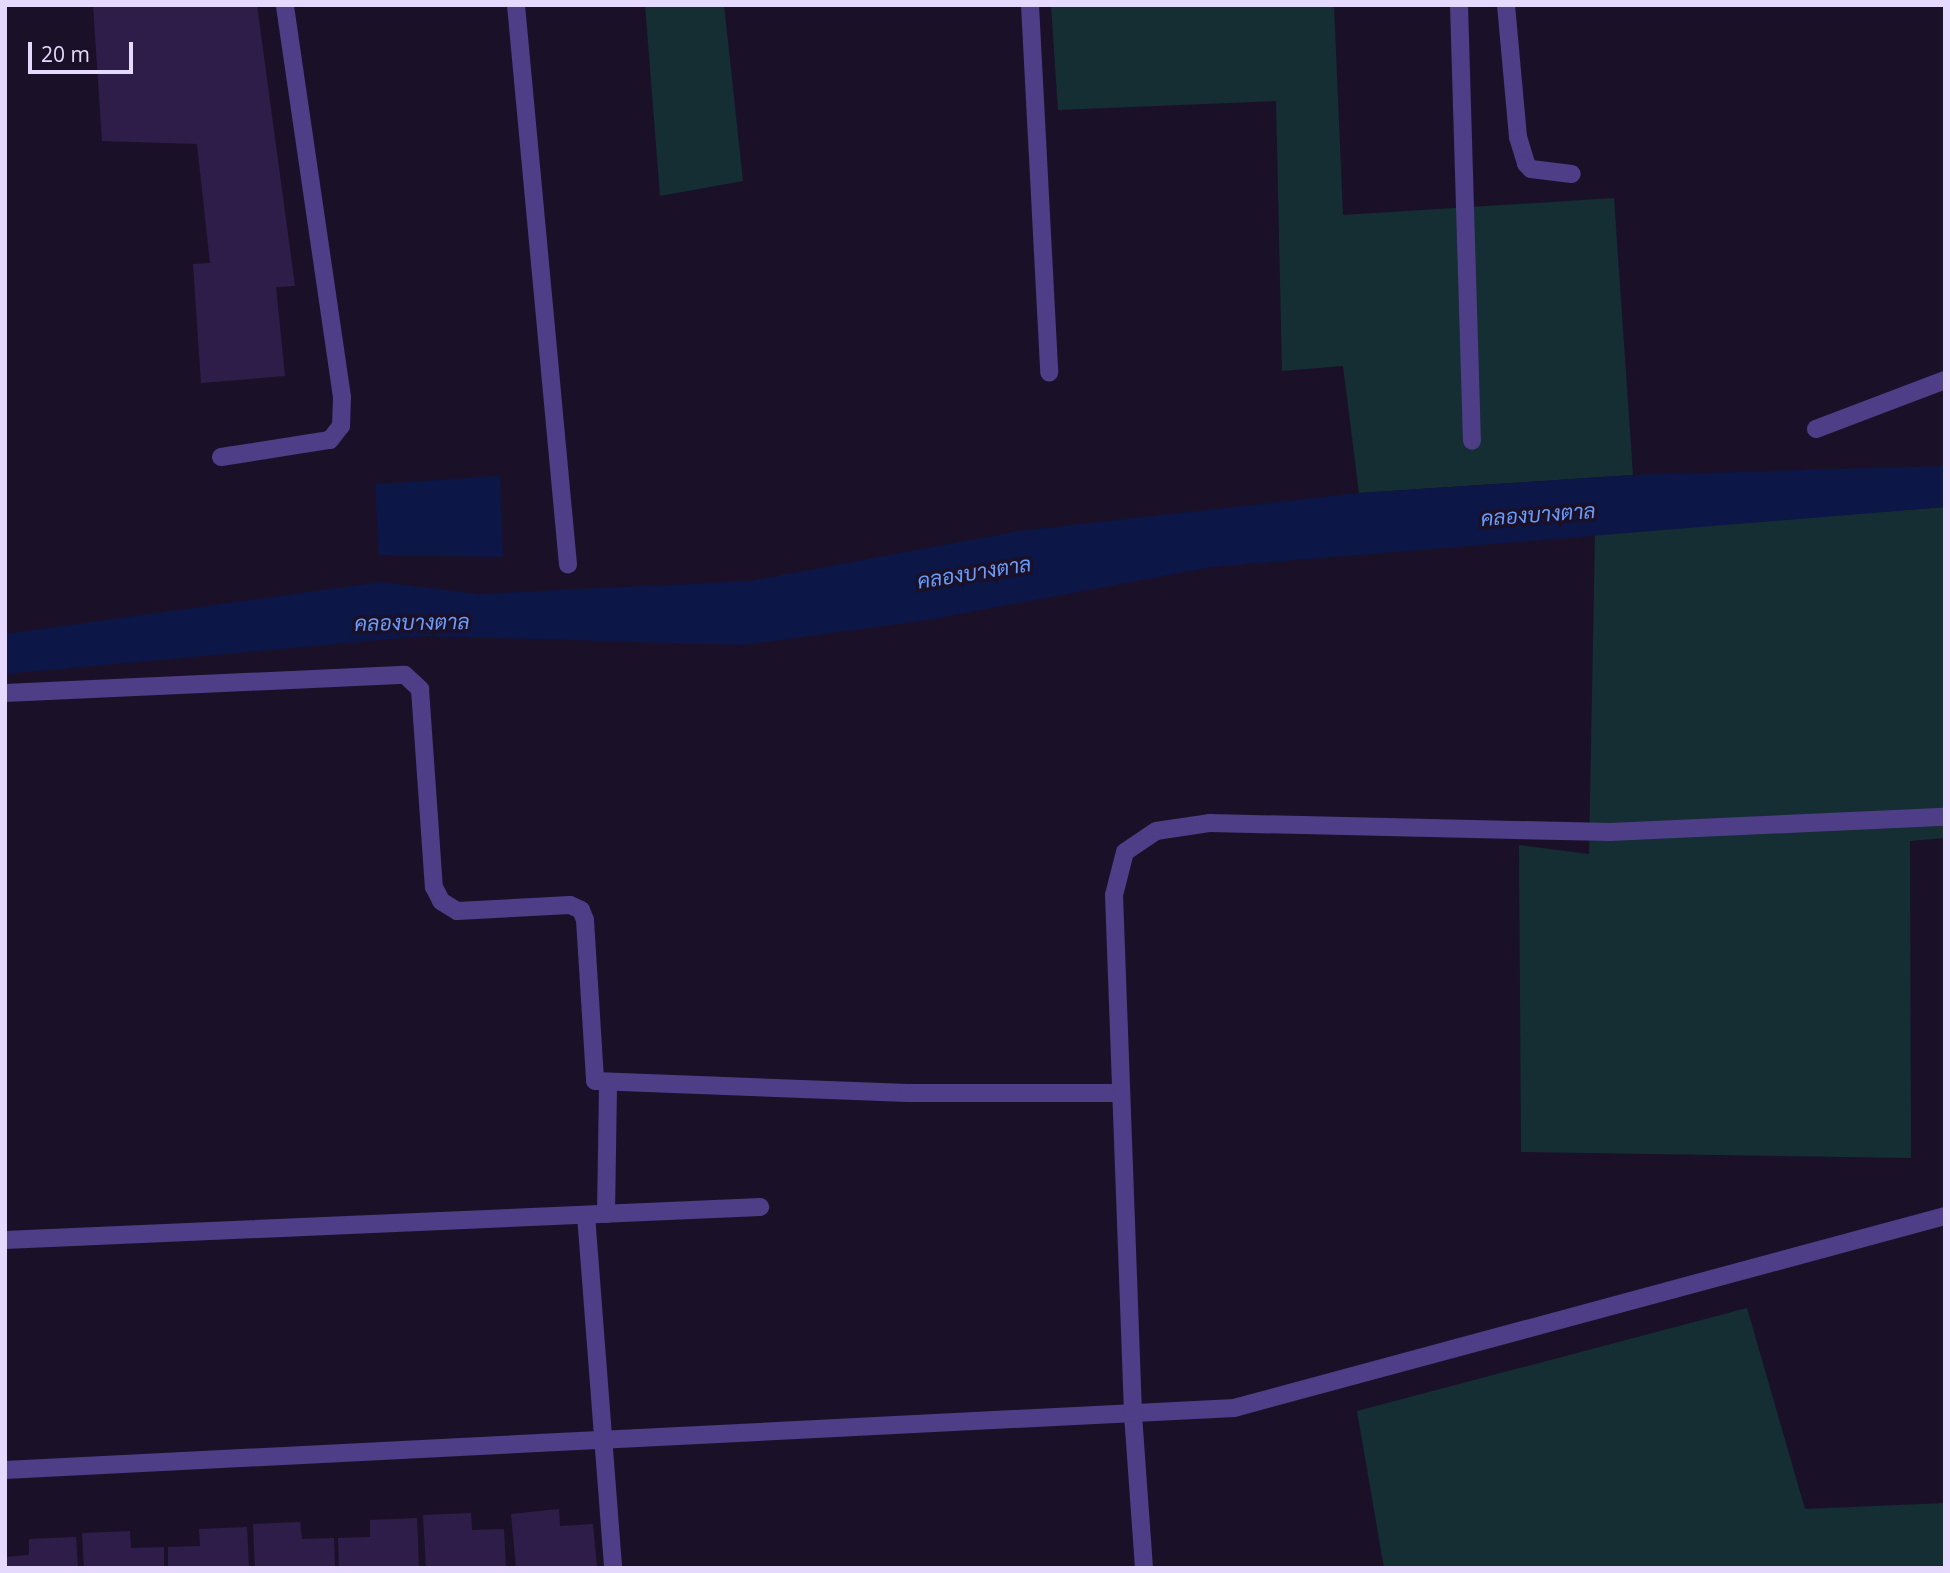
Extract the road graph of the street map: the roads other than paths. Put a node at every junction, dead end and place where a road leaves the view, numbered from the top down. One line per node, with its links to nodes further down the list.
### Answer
1 (285, 5): 11 (street)
2 (516, 5): 12 (street)
3 (1030, 5): 7 (street)
4 (1459, 5): 10 (street)
5 (1506, 5): 6 (street)
6 (1572, 174)
7 (1049, 373)
8 (1945, 380): 9 (street)
9 (1816, 429)
10 (1472, 441)
11 (221, 457)
12 (568, 565)
13 (5, 692): 15 (street)
14 (1945, 817): 16 (street)
15 (608, 1084): 16 (street); 18 (street)
16 (1121, 1093): 22 (street)
17 (760, 1207): 18 (street)
18 (606, 1214): 19 (street)
19 (586, 1215): 21 (street); 23 (street)
20 (1945, 1216): 22 (street)
21 (5, 1241)
22 (1133, 1413): 23 (street); 26 (street)
23 (603, 1440): 24 (street); 25 (street)
24 (5, 1470)
25 (613, 1568)
26 (1144, 1568)

